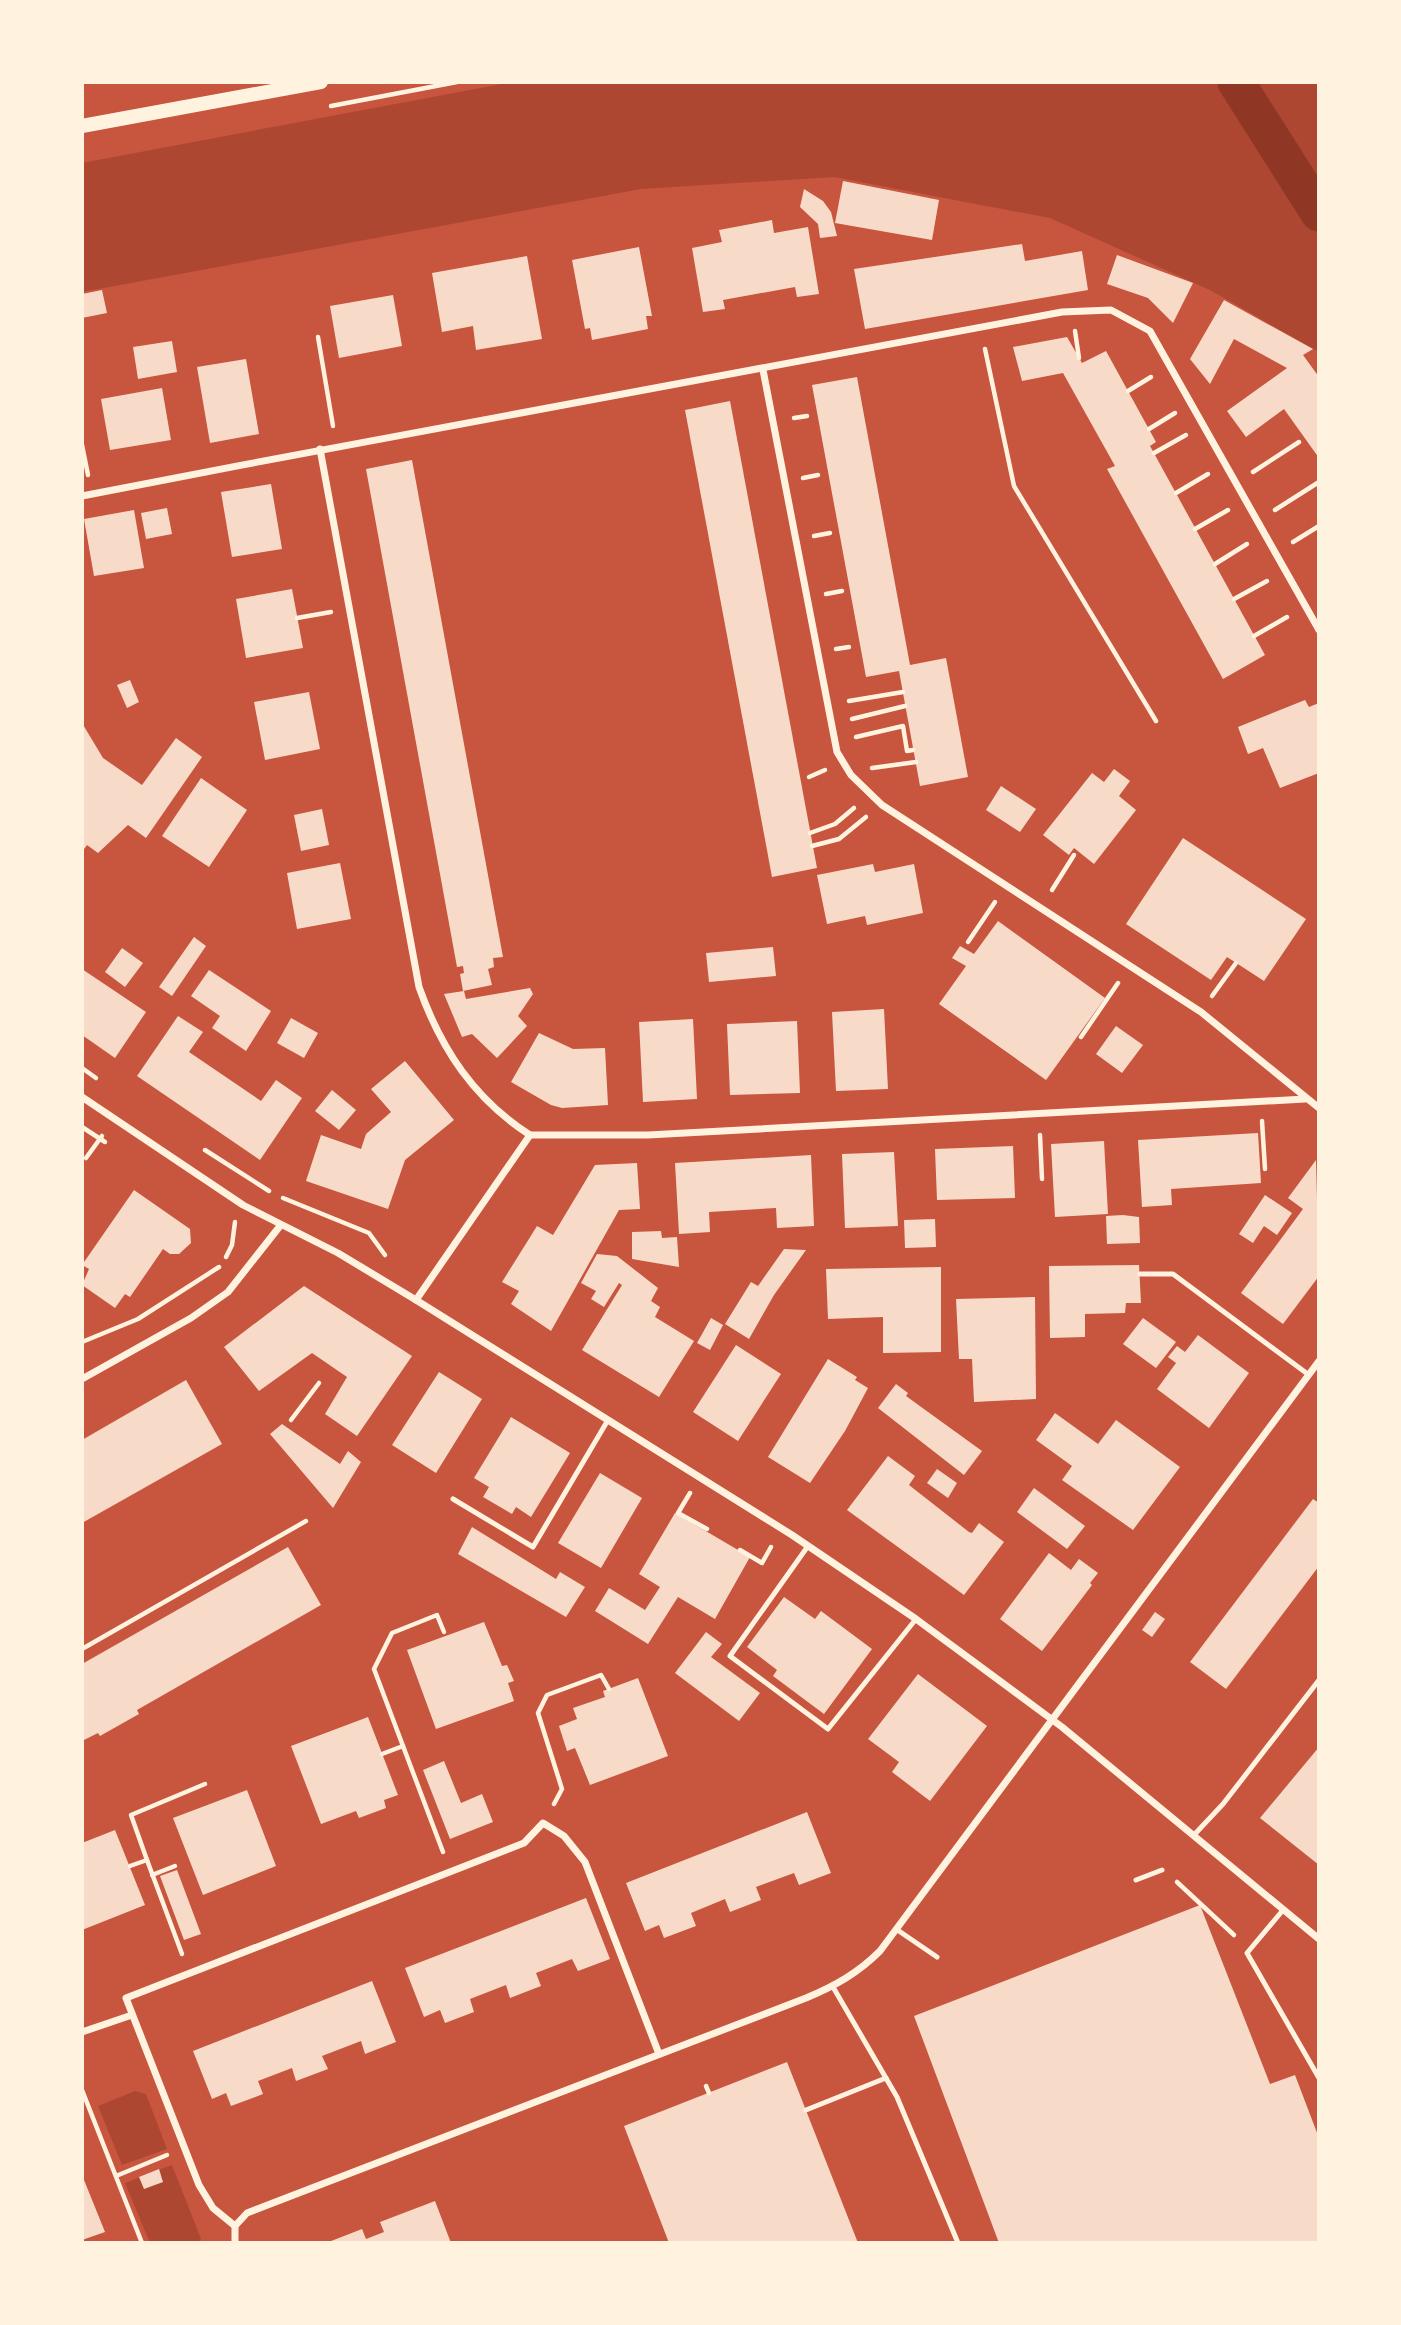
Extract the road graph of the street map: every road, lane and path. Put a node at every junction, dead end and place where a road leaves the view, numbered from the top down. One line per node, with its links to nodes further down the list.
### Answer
1 (321, 82): 2 (main road)
2 (82, 126)
3 (981, 327): 5 (street); 6 (street); 37 (path)
4 (318, 337): 11 (path)
5 (763, 370): 11 (street); 35 (street)
6 (1191, 404): 7 (street); 8 (path)
7 (1203, 426): 13 (path); 14 (street)
8 (1149, 429)
9 (1299, 442): 16 (path)
10 (82, 445): 18 (path)
11 (337, 446): 12 (street)
12 (320, 449): 18 (street); 30 (street)
13 (1153, 453)
14 (1224, 466): 16 (street); 17 (path)
15 (1319, 482): 21 (path)
16 (1234, 483): 20 (street)
17 (1175, 493)
18 (91, 495): 19 (street)
19 (82, 496)
20 (1244, 500): 21 (street); 23 (path)
21 (1256, 522): 24 (street)
22 (1319, 526): 25 (path)
23 (1195, 529)
24 (1264, 534): 25 (street); 26 (path)
25 (1274, 554): 27 (street)
26 (1215, 564)
27 (1284, 571): 28 (path); 29 (street)
28 (1234, 599)
29 (1305, 607): 32 (street); 33 (path)
30 (349, 608): 31 (path); 62 (street)
31 (297, 618)
32 (1319, 630)
33 (1254, 636)
34 (903, 692): 35 (path)
35 (828, 705): 38 (street)
36 (905, 706): 38 (path)
37 (1156, 721)
38 (832, 724): 39 (street)
39 (835, 743): 40 (path); 42 (street)
40 (914, 750)
41 (916, 762): 42 (path)
42 (851, 775): 43 (street)
43 (870, 793): 44 (street); 45 (path)
44 (882, 805): 46 (path); 48 (street)
45 (810, 834)
46 (812, 846)
47 (1074, 855): 49 (path)
48 (1007, 884): 49 (street); 50 (path)
49 (1041, 906): 52 (street)
50 (968, 942)
51 (1236, 962): 53 (path)
52 (1130, 965): 53 (street); 54 (path)
53 (1201, 1012): 58 (street)
54 (1082, 1037)
55 (82, 1068): 56 (path)
56 (104, 1083)
57 (82, 1097): 66 (street)
58 (1306, 1099): 59 (street); 60 (street)
59 (1260, 1101): 61 (street); 64 (path)
60 (1319, 1108)
61 (1038, 1112): 62 (street); 65 (path)
62 (530, 1135): 69 (street)
63 (202, 1148): 69 (path)
64 (1265, 1169)
65 (1042, 1179)
66 (243, 1205): 67 (street); 70 (path)
67 (280, 1226): 69 (street); 73 (street)
68 (1139, 1274): 72 (lane)
69 (416, 1300): 76 (street)
70 (82, 1342)
71 (1319, 1361): 72 (street)
72 (1308, 1375): 89 (street)
73 (82, 1379)
74 (319, 1383): 75 (path)
75 (291, 1420)
76 (608, 1420): 77 (street); 78 (lane)
77 (700, 1477): 80 (path); 81 (street)
78 (453, 1499)
79 (306, 1521): 86 (path)
80 (707, 1529)
81 (782, 1529): 82 (street); 83 (path)
82 (808, 1546): 84 (street); 84 (lane)
83 (740, 1550)
84 (916, 1619): 89 (street)
85 (444, 1632): 90 (path)
86 (82, 1649)
87 (1319, 1680): 94 (lane)
88 (609, 1689): 93 (path)
89 (1050, 1718): 94 (street); 103 (street)
90 (403, 1746): 91 (path); 99 (path)
91 (382, 1754)
92 (205, 1784): 95 (path)
93 (543, 1823): 99 (street); 111 (street)
94 (1193, 1836): 102 (street)
95 (147, 1860): 96 (path); 100 (path)
96 (130, 1866)
97 (175, 1866): 100 (path)
98 (1162, 1870): 101 (lane); 105 (path)
99 (451, 1872): 107 (street)
100 (152, 1875): 107 (path)
101 (1136, 1880)
102 (1283, 1910): 104 (street); 105 (lane)
103 (896, 1929): 106 (lane); 108 (street)
104 (1319, 1939)
105 (1247, 1954): 113 (lane)
106 (937, 1957)
107 (190, 1973): 109 (street)
108 (833, 1987): 111 (street); 112 (lane)
109 (132, 2015): 110 (street); 118 (street)
110 (82, 2032)
111 (659, 2054): 120 (street)
112 (886, 2078): 117 (lane); 123 (lane)
113 (1319, 2078)
114 (706, 2086): 116 (path)
115 (82, 2090): 119 (path)
116 (709, 2092)
117 (806, 2110)
118 (185, 2148): 119 (path); 120 (street)
119 (116, 2176): 121 (path)
120 (235, 2226): 122 (street)
121 (142, 2243)
122 (235, 2243)
123 (958, 2243)

